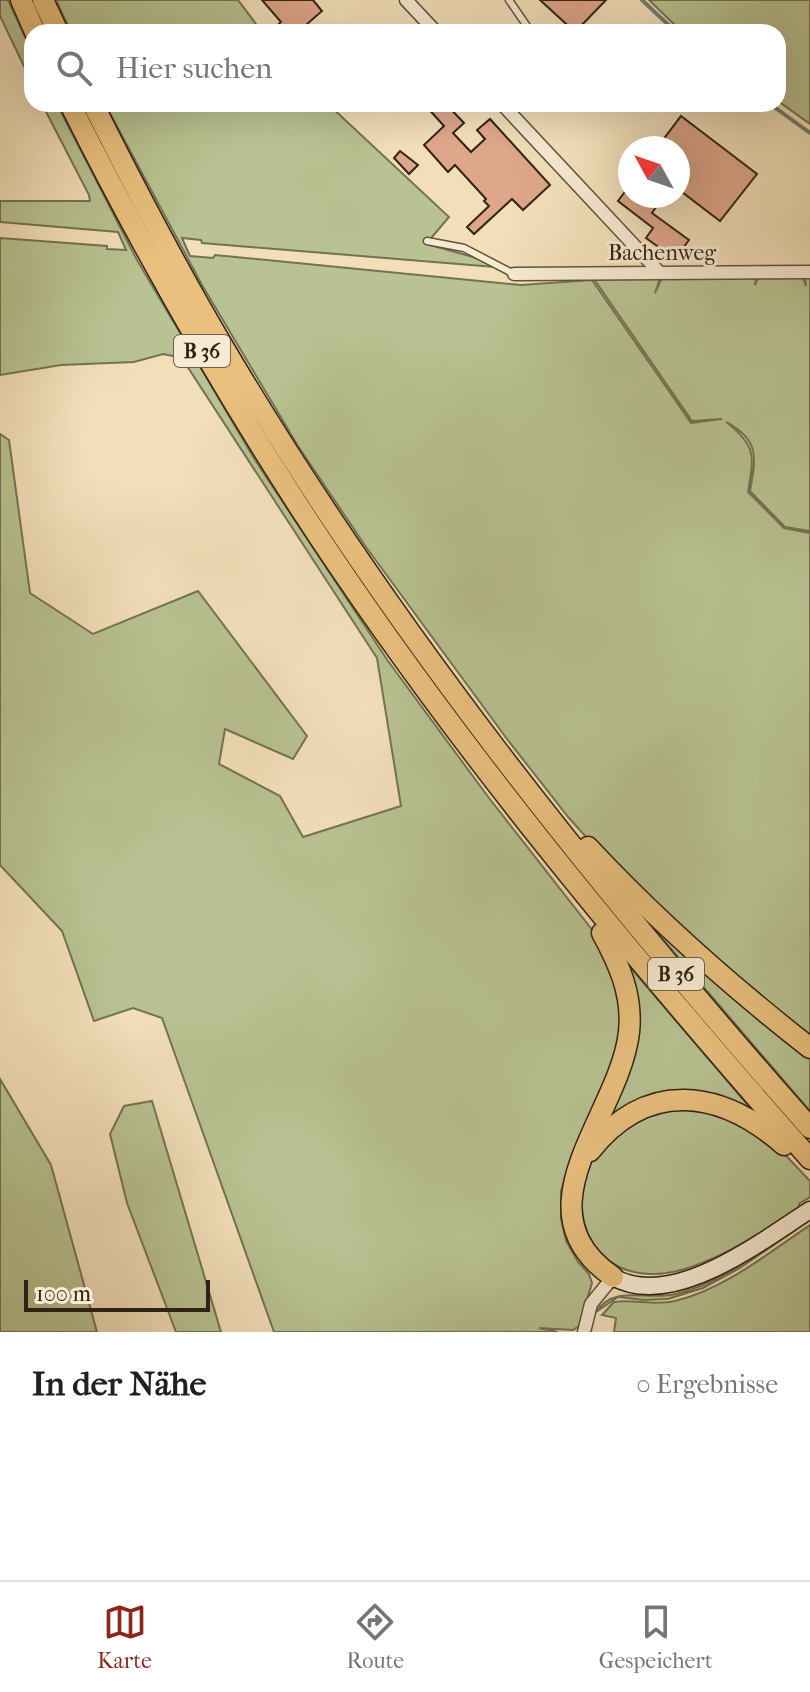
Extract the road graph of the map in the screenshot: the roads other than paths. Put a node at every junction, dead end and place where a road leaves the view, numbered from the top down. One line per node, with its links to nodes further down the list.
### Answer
1 (21, 0): 5 (highway)
2 (43, 0): 6 (highway)
3 (406, 0): 7 (street)
4 (509, 0): 8 (lane)
5 (32, 24)
6 (54, 24)
7 (428, 24)
8 (526, 24)
9 (74, 112): 17 (highway, B 36)
10 (97, 112): 16 (highway, B 36)
11 (509, 112): 13 (street)
12 (427, 241): 15 (lane)
13 (659, 272): 14 (street, Bachenweg); 15 (street, Bachenweg)
14 (810, 272)
15 (514, 274)
16 (548, 815): 18 (highway, B 36); 19 (highway, B 36)
17 (588, 899): 20 (highway, B 36); 21 (highway, B 36)
18 (810, 1048)
19 (810, 1128)
20 (810, 1161): 21 (highway)
21 (581, 1164): 23 (highway)
22 (810, 1210): 23 (main road)
23 (613, 1277): 24 (street)
24 (584, 1332)

